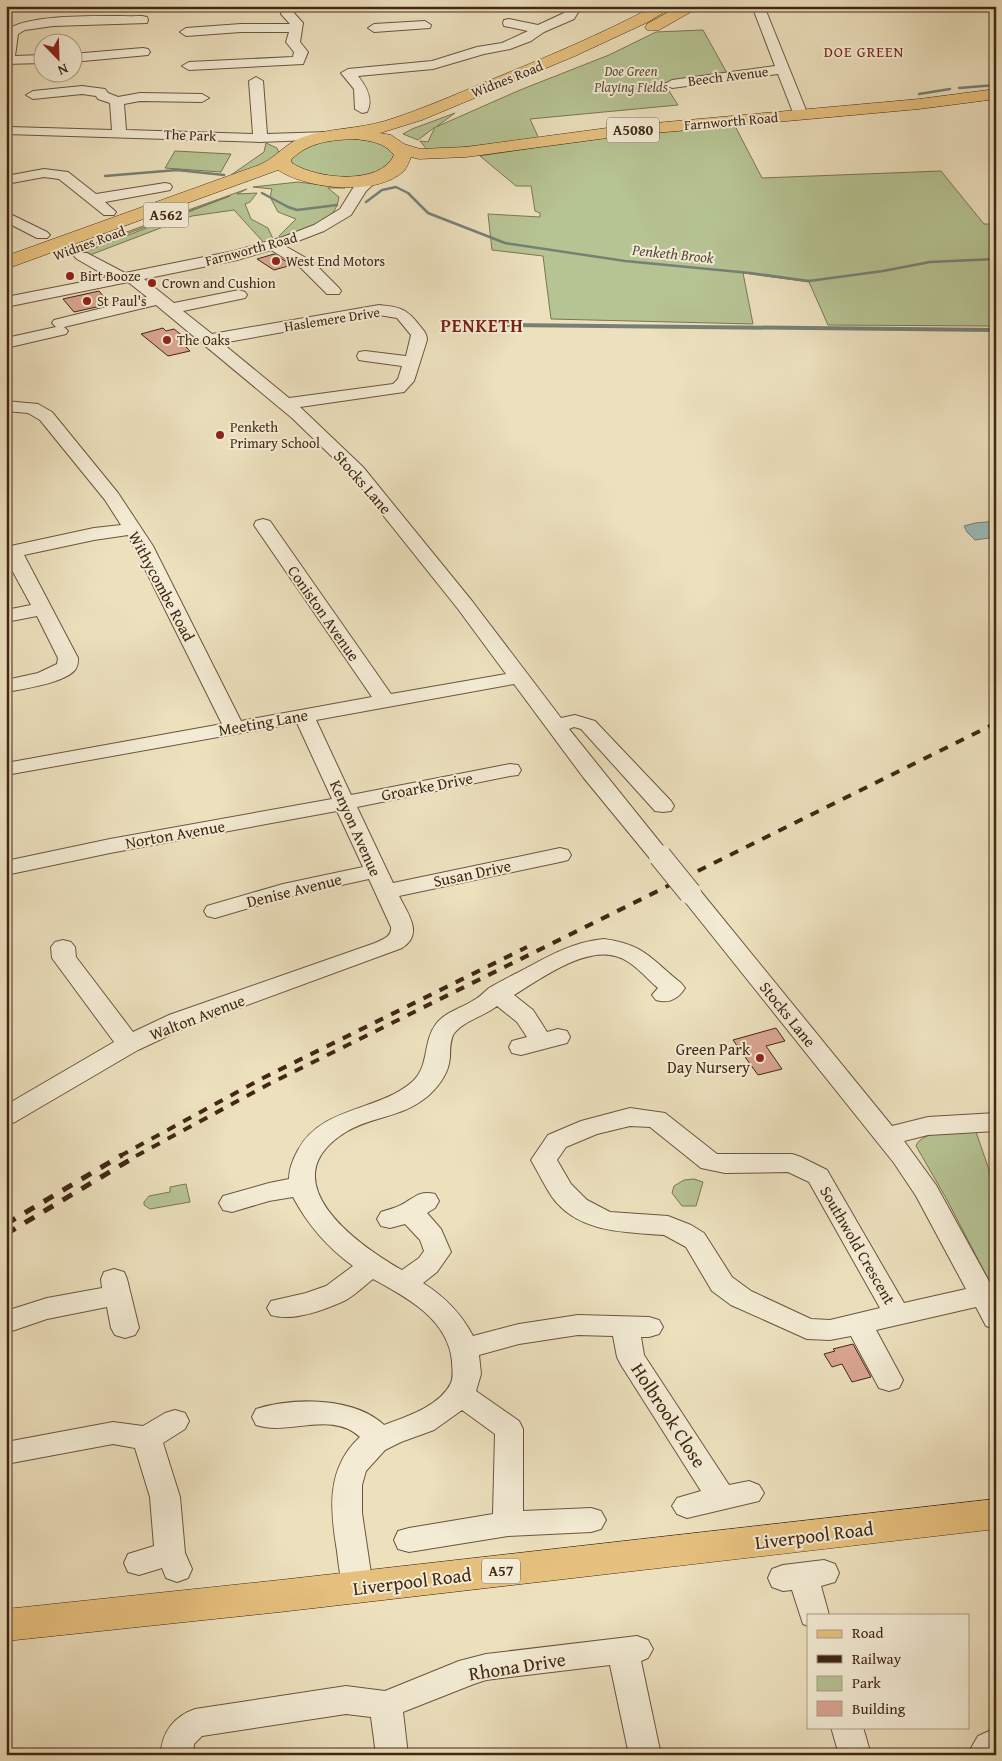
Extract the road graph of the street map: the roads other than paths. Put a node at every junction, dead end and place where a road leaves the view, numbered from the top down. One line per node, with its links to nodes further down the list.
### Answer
1 (12, 6): 7 (street)
2 (289, 6): 11 (street)
3 (576, 6): 13 (street)
4 (666, 6): 31 (main road, Widnes Road / A562)
5 (691, 6): 33 (main road, Widnes Road)
6 (758, 6): 20 (street)
7 (6, 7)
8 (142, 20): 18 (street)
9 (418, 22): 12 (street)
10 (509, 23): 13 (street)
11 (296, 28): 14 (street); 19 (street)
12 (380, 28)
13 (539, 29): 27 (street)
14 (186, 32)
15 (143, 52): 16 (street)
16 (82, 57)
17 (32, 59): 18 (street)
18 (7, 60)
19 (190, 66)
20 (784, 69): 22 (street, Beech Avenue); 28 (street)
21 (256, 81): 32 (street)
22 (672, 84)
23 (996, 94): 28 (main road, Farnworth Road / A5080)
24 (33, 95): 26 (street)
25 (202, 98): 26 (street)
26 (117, 101): 30 (street)
27 (362, 108)
28 (801, 115): 34 (main road, Farnworth Road / A5080)
29 (8, 133): 30 (street, The Park)
30 (119, 133): 32 (street, The Park)
31 (335, 135): 32 (street, The Park); 33 (main road, A562); 35 (main road, A562)
32 (260, 138): 35 (street, The Park)
33 (396, 147): 34 (main road, Farnworth Road / A5080); 36 (main road)
34 (466, 152): 36 (main road, Farnworth Road / A5080)
35 (284, 156): 39 (main road, A562); 48 (main road, Widnes Road / A562)
36 (391, 171): 37 (main road, A562)
37 (373, 178): 39 (main road, A562); 41 (street, Farnworth Road)
38 (6, 180): 42 (street)
39 (325, 181): 41 (street); 49 (main road, Widnes Road / A562)
40 (159, 191): 42 (street)
41 (355, 194): 46 (street, Farnworth Road)
42 (94, 199): 43 (street)
43 (109, 212)
44 (6, 216): 45 (street)
45 (47, 235)
46 (273, 245): 50 (street, Farnworth Road); 51 (street)
47 (82, 256): 50 (street, Stocks Lane)
48 (6, 263)
49 (6, 273)
50 (127, 277): 53 (street, Farnworth Road); 54 (street, Stocks Lane)
51 (333, 291)
52 (240, 295): 54 (street)
53 (6, 302)
54 (164, 304): 55 (street, Stocks Lane); 56 (street)
55 (208, 340): 58 (street, Haslemere Drive); 59 (street, Stocks Lane)
56 (6, 343)
57 (361, 353): 58 (street)
58 (412, 362): 59 (street, Haslemere Drive)
59 (285, 404): 66 (street, Stocks Lane)
60 (6, 406): 62 (street, Withycombe Road)
61 (263, 525): 68 (street, Coniston Avenue)
62 (132, 529): 63 (street); 71 (street, Withycombe Road)
63 (10, 552): 64 (street)
64 (42, 609): 65 (street); 67 (street)
65 (6, 616)
66 (520, 677): 68 (street, Meeting Lane); 70 (street, Stocks Lane)
67 (6, 686)
68 (385, 701): 69 (street, Meeting Lane)
69 (303, 715): 71 (street, Meeting Lane); 74 (street, Kenyon Avenue)
70 (556, 724): 75 (street); 89 (street, Stocks Lane, bridge)
71 (234, 727): 72 (street, Meeting Lane)
72 (6, 769)
73 (510, 770): 74 (street, Groarke Drive)
74 (344, 802): 77 (street, Norton Avenue); 78 (street, Kenyon Avenue)
75 (668, 807)
76 (560, 855): 79 (street, Susan Drive)
77 (6, 868)
78 (375, 871): 79 (street, Kenyon Avenue); 80 (street, Denise Avenue)
79 (385, 892): 81 (street, Kenyon Avenue)
80 (214, 911)
81 (399, 940): 86 (street, Walton Avenue)
82 (63, 947): 86 (street)
83 (497, 994): 84 (street); 85 (street); 90 (street)
84 (664, 995)
85 (540, 1042)
86 (129, 1044): 87 (street, Walton Avenue)
87 (6, 1116)
88 (996, 1122): 89 (street)
89 (888, 1136): 95 (street, Stocks Lane)
90 (302, 1186): 91 (street); 93 (street)
91 (232, 1203)
92 (409, 1211): 94 (street)
93 (372, 1265): 94 (street); 96 (street)
94 (403, 1283): 102 (street)
95 (983, 1295): 97 (street, Southwold Crescent); 98 (street, Stocks Lane)
96 (282, 1308)
97 (898, 1314): 100 (street, Southwold Crescent); 100 (street, Southwold Crescent)
98 (996, 1319)
99 (6, 1323): 101 (street)
100 (858, 1323): 103 (street)
101 (125, 1328)
102 (464, 1349): 104 (street); 110 (street, Holbrook Close)
103 (889, 1380)
104 (460, 1395): 108 (street); 113 (street)
105 (265, 1419): 108 (street)
106 (175, 1421): 107 (street)
107 (148, 1438): 109 (street); 115 (street)
108 (381, 1439): 117 (street)
109 (6, 1453)
110 (686, 1506)
111 (996, 1514): 117 (main road, Liverpool Road / A57)
112 (591, 1520): 113 (street)
113 (508, 1524): 114 (street)
114 (409, 1540)
115 (139, 1563)
116 (804, 1576): 118 (street)
117 (358, 1587): 119 (main road, Liverpool Road / A57)
118 (814, 1614)
119 (6, 1624)
120 (386, 1705): 123 (street); 124 (street); 125 (street, Rhona Drive)
121 (847, 1728): 126 (street)
122 (996, 1742): 127 (street)
123 (177, 1755)
124 (392, 1755)
125 (645, 1755)
126 (855, 1755)
127 (983, 1755)

